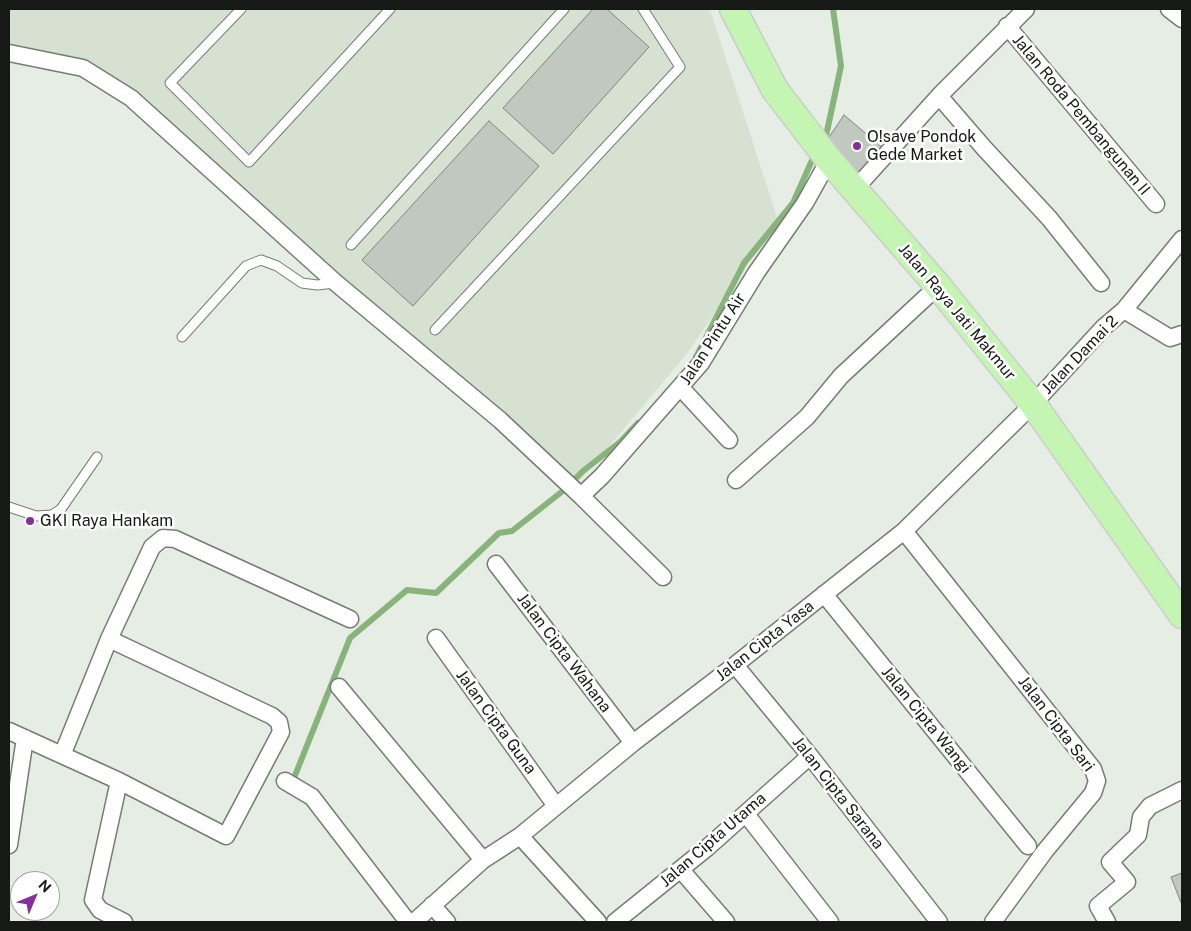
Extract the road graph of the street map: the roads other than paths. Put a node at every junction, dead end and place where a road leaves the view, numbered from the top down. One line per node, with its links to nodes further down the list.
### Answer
1 (241, 9): 2 (lane)
2 (390, 9)
3 (564, 9): 16 (lane)
4 (643, 9): 21 (lane)
5 (733, 9): 12 (main road, Jalan Raya Jati Makmur)
6 (1026, 9): 9 (street)
7 (1169, 9): 8 (street)
8 (1182, 19)
9 (1007, 26): 11 (street); 14 (street, Jalan Roda Pembangunan II)
10 (9, 53): 17 (street)
11 (939, 96): 13 (street); 18 (street)
12 (829, 160): 13 (main road, Jalan Raya Jati Makmur); 24 (street, Jalan Pintu Air)
13 (854, 190): 19 (main road, Jalan Raya Jati Makmur)
14 (1156, 204)
15 (1182, 239): 20 (street)
16 (351, 245)
17 (336, 283): 23 (lane); 29 (street)
18 (1101, 284)
19 (938, 286): 25 (main road, Jalan Raya Jati Makmur); 28 (street)
20 (1124, 310): 22 (street, Jalan Damai 2); 25 (street, Jalan Damai 2)
21 (435, 330)
22 (1182, 334)
23 (182, 337)
24 (681, 388): 26 (street); 29 (street, Jalan Pintu Air)
25 (1033, 404): 31 (street, Jalan Cipta Yasa); 35 (main road, Jalan Raya Jati Makmur)
26 (729, 440)
27 (97, 457): 30 (lane)
28 (736, 480)
29 (573, 489): 33 (street)
30 (9, 507)
31 (904, 531): 34 (street, Jalan Cipta Yasa); 66 (street, Jalan Cipta Sari)
32 (496, 564): 43 (street, Jalan Cipta Wahana)
33 (663, 577)
34 (824, 594): 39 (street, Jalan Cipta Yasa); 53 (street, Jalan Cipta Wangi)
35 (1182, 615)
36 (350, 619): 38 (street)
37 (436, 638): 49 (street, Jalan Cipta Guna)
38 (110, 639): 44 (street); 46 (street)
39 (735, 665): 43 (street, Jalan Cipta Yasa); 45 (street, Jalan Cipta Sarana)
40 (339, 687): 54 (street)
41 (9, 731): 42 (street)
42 (25, 738): 44 (street); 52 (street)
43 (633, 743): 49 (street, Jalan Cipta Yasa)
44 (63, 753): 46 (street)
45 (810, 756): 50 (street, Jalan Cipta Utama); 65 (street, Jalan Cipta Sarana)
46 (119, 780): 57 (street)
47 (285, 781): 58 (street)
48 (1182, 790): 67 (street)
49 (556, 806): 51 (street, Jalan Cipta Yasa)
50 (746, 814): 55 (street, Jalan Cipta Utama); 64 (street)
51 (520, 836): 54 (street, Jalan Cipta Yasa); 61 (street)
52 (9, 845)
53 (1028, 846)
54 (483, 860): 56 (street, Jalan Cipta Yasa)
55 (681, 870): 62 (street, Jalan Cipta Utama); 63 (street)
56 (432, 905): 59 (street, Jalan Cipta Yasa); 60 (street)
57 (124, 922)
58 (408, 922)
59 (414, 922)
60 (447, 922)
61 (598, 922)
62 (615, 922)
63 (726, 922)
64 (830, 922)
65 (939, 922)
66 (993, 922)
67 (1107, 922)

